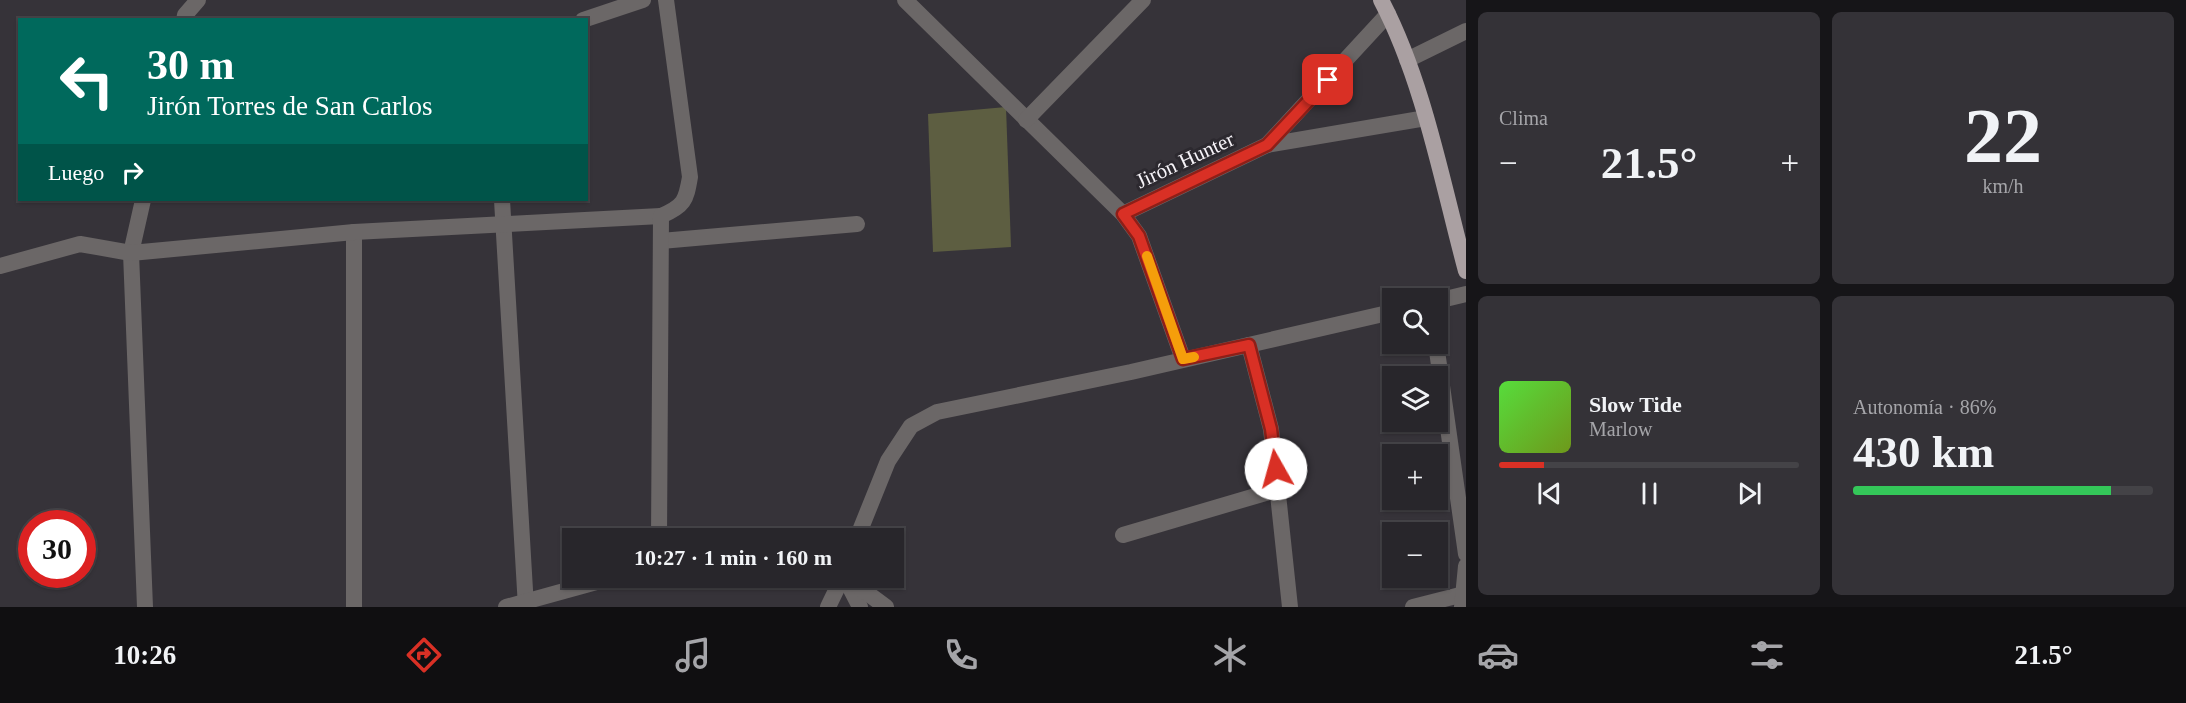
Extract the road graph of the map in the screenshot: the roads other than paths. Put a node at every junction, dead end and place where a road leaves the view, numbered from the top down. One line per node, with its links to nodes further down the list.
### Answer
1 (198, 0): 7 (street)
2 (643, 0): 8 (street)
3 (666, 0): 17 (street)
4 (905, 0): 12 (street)
5 (1143, 0): 12 (street)
6 (1385, 7): 10 (highway); 13 (street, Jirón Hunter)
7 (184, 18)
8 (588, 18)
9 (1466, 31): 10 (street)
10 (1407, 60): 11 (highway)
11 (1426, 118): 13 (street, Jirón Hunter); 24 (highway)
12 (1026, 120): 16 (street)
13 (1267, 145): 16 (street, Jirón Hunter)
14 (143, 201): 22 (street)
15 (502, 201): 18 (street)
16 (1123, 214): 30 (street)
17 (661, 216): 18 (street); 21 (street)
18 (505, 223): 20 (street); 42 (street)
19 (857, 224): 21 (street)
20 (354, 232): 22 (street); 44 (street)
21 (661, 241): 32 (street)
22 (131, 252): 23 (street); 43 (street)
23 (0, 266)
24 (1466, 271)
25 (1466, 294): 26 (street)
26 (1448, 299)
27 (1382, 314): 28 (street)
28 (1249, 345): 30 (street); 31 (street)
29 (1437, 354): 35 (street)
30 (1183, 359): 33 (street)
31 (1279, 489): 34 (street); 49 (street)
32 (659, 528)
33 (861, 528)
34 (1123, 535)
35 (1466, 554)
36 (1466, 566): 41 (street)
37 (578, 588): 42 (street)
38 (839, 588): 46 (street)
39 (850, 588): 47 (street)
40 (859, 588): 48 (street)
41 (1463, 601): 50 (street)
42 (525, 604): 45 (street)
43 (145, 607)
44 (354, 607)
45 (506, 607)
46 (828, 607)
47 (860, 607)
48 (886, 607)
49 (1290, 607)
50 (1413, 607)

